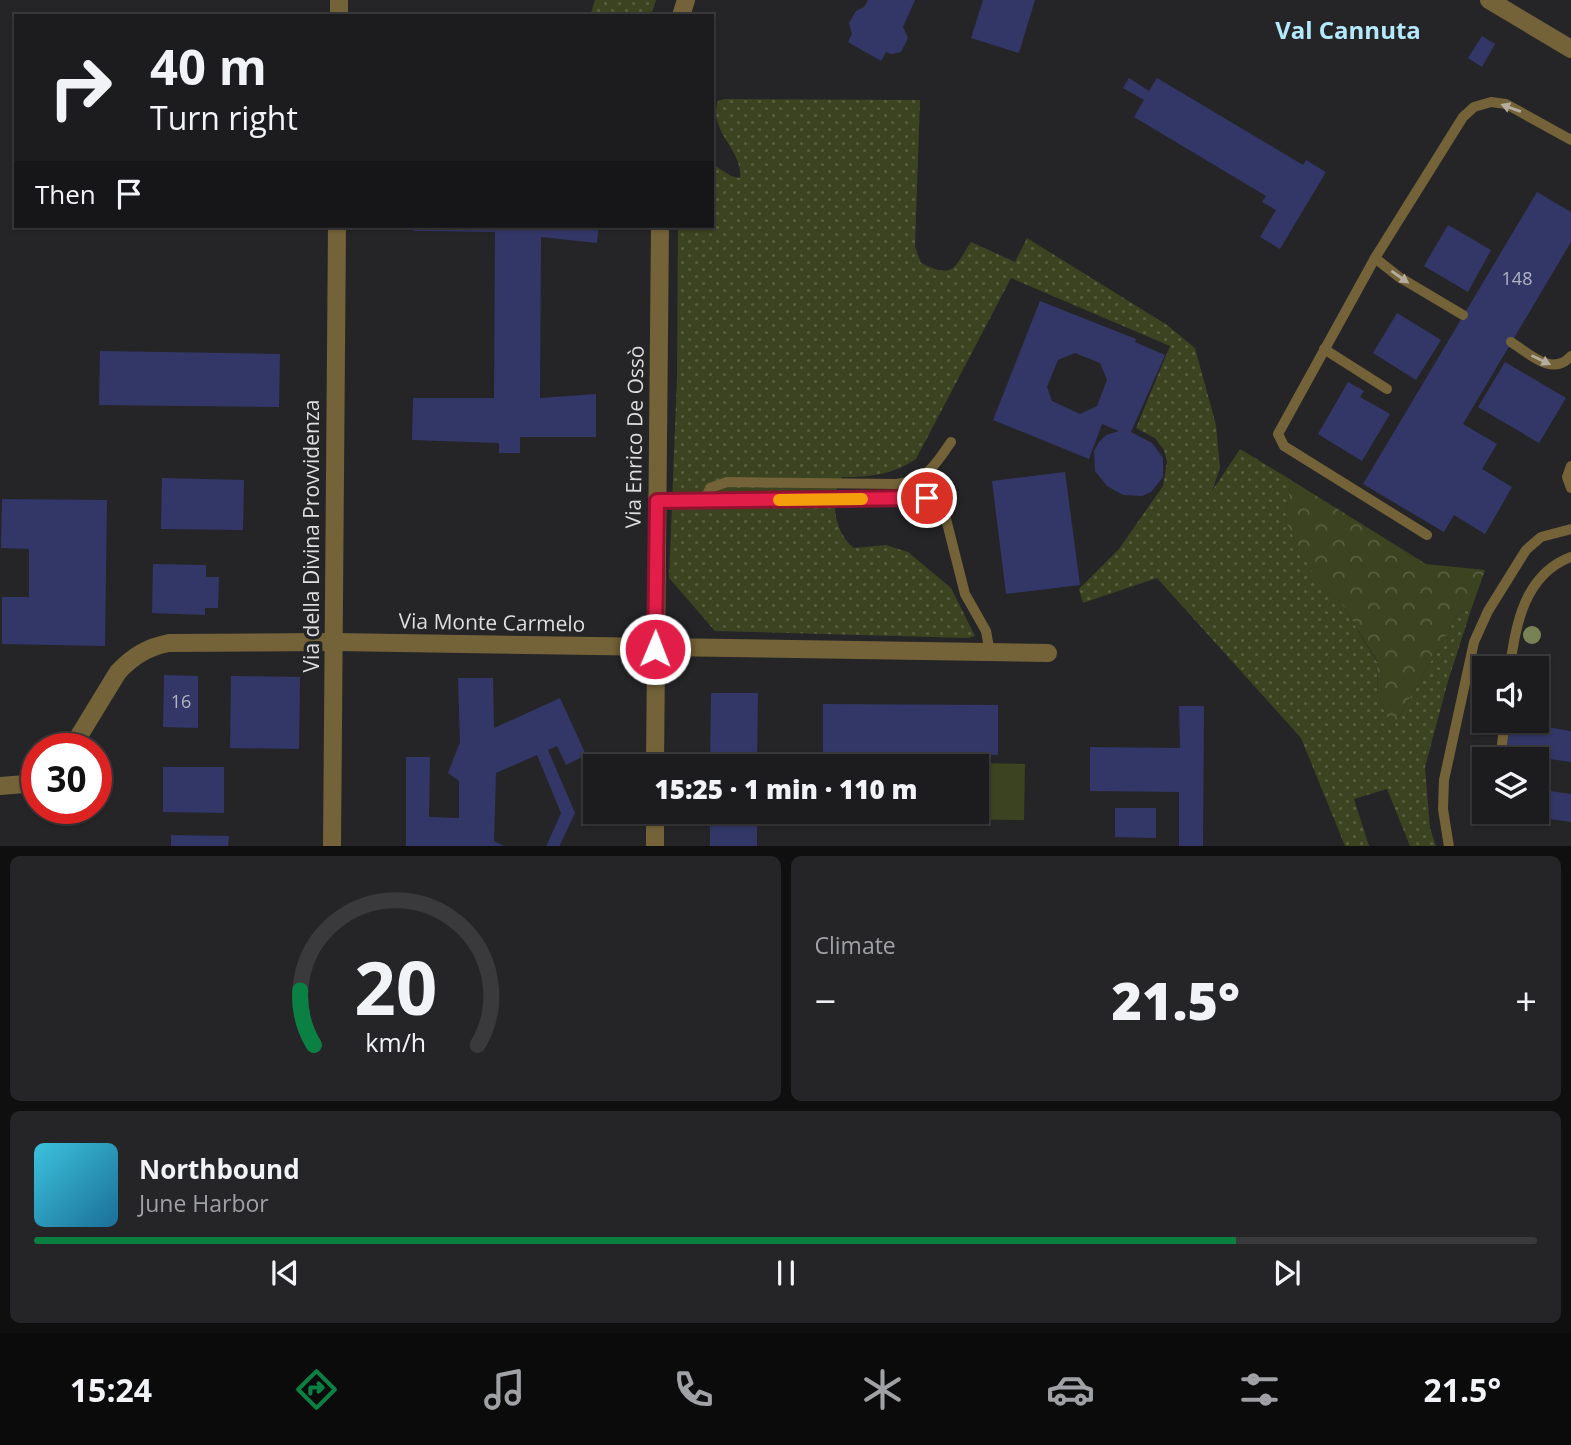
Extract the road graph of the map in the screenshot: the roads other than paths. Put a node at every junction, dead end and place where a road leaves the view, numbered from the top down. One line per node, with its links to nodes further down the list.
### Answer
1 (1489, 0): 2 (street)
2 (1571, 49)
3 (1571, 140): 6 (lane, one-way to 6)
4 (337, 228): 20 (street, Via della Divina Provvidenza)
5 (660, 228): 16 (street, Via Enrico De Ossò)
6 (1375, 258): 7 (lane, one-way to 7); 9 (lane)
7 (1463, 315)
8 (1511, 342): 10 (lane, one-way to 10)
9 (1324, 349): 11 (lane); 18 (lane)
10 (1571, 356)
11 (1387, 389)
12 (951, 442): 15 (lane)
13 (1571, 466): 14 (lane)
14 (1571, 488)
15 (705, 500): 16 (lane); 22 (lane)
16 (657, 501): 21 (street, Via Enrico De Ossò)
17 (1571, 529): 32 (lane)
18 (1427, 535)
19 (1571, 557): 24 (lane)
20 (335, 642): 21 (street, Via Monte Carmelo); 25 (street, Via Monte Carmelo); 30 (street, Via della Divina Provvidenza)
21 (655, 649): 22 (street, Via Monte Carmelo); 26 (street, Via Enrico De Ossò)
22 (990, 653): 23 (street, Via Monte Carmelo)
23 (1048, 653)
24 (1512, 656)
25 (81, 733)
26 (655, 754)
27 (21, 784): 28 (street)
28 (0, 786)
29 (655, 824): 31 (street)
30 (332, 846)
31 (655, 846)
32 (1449, 846)

